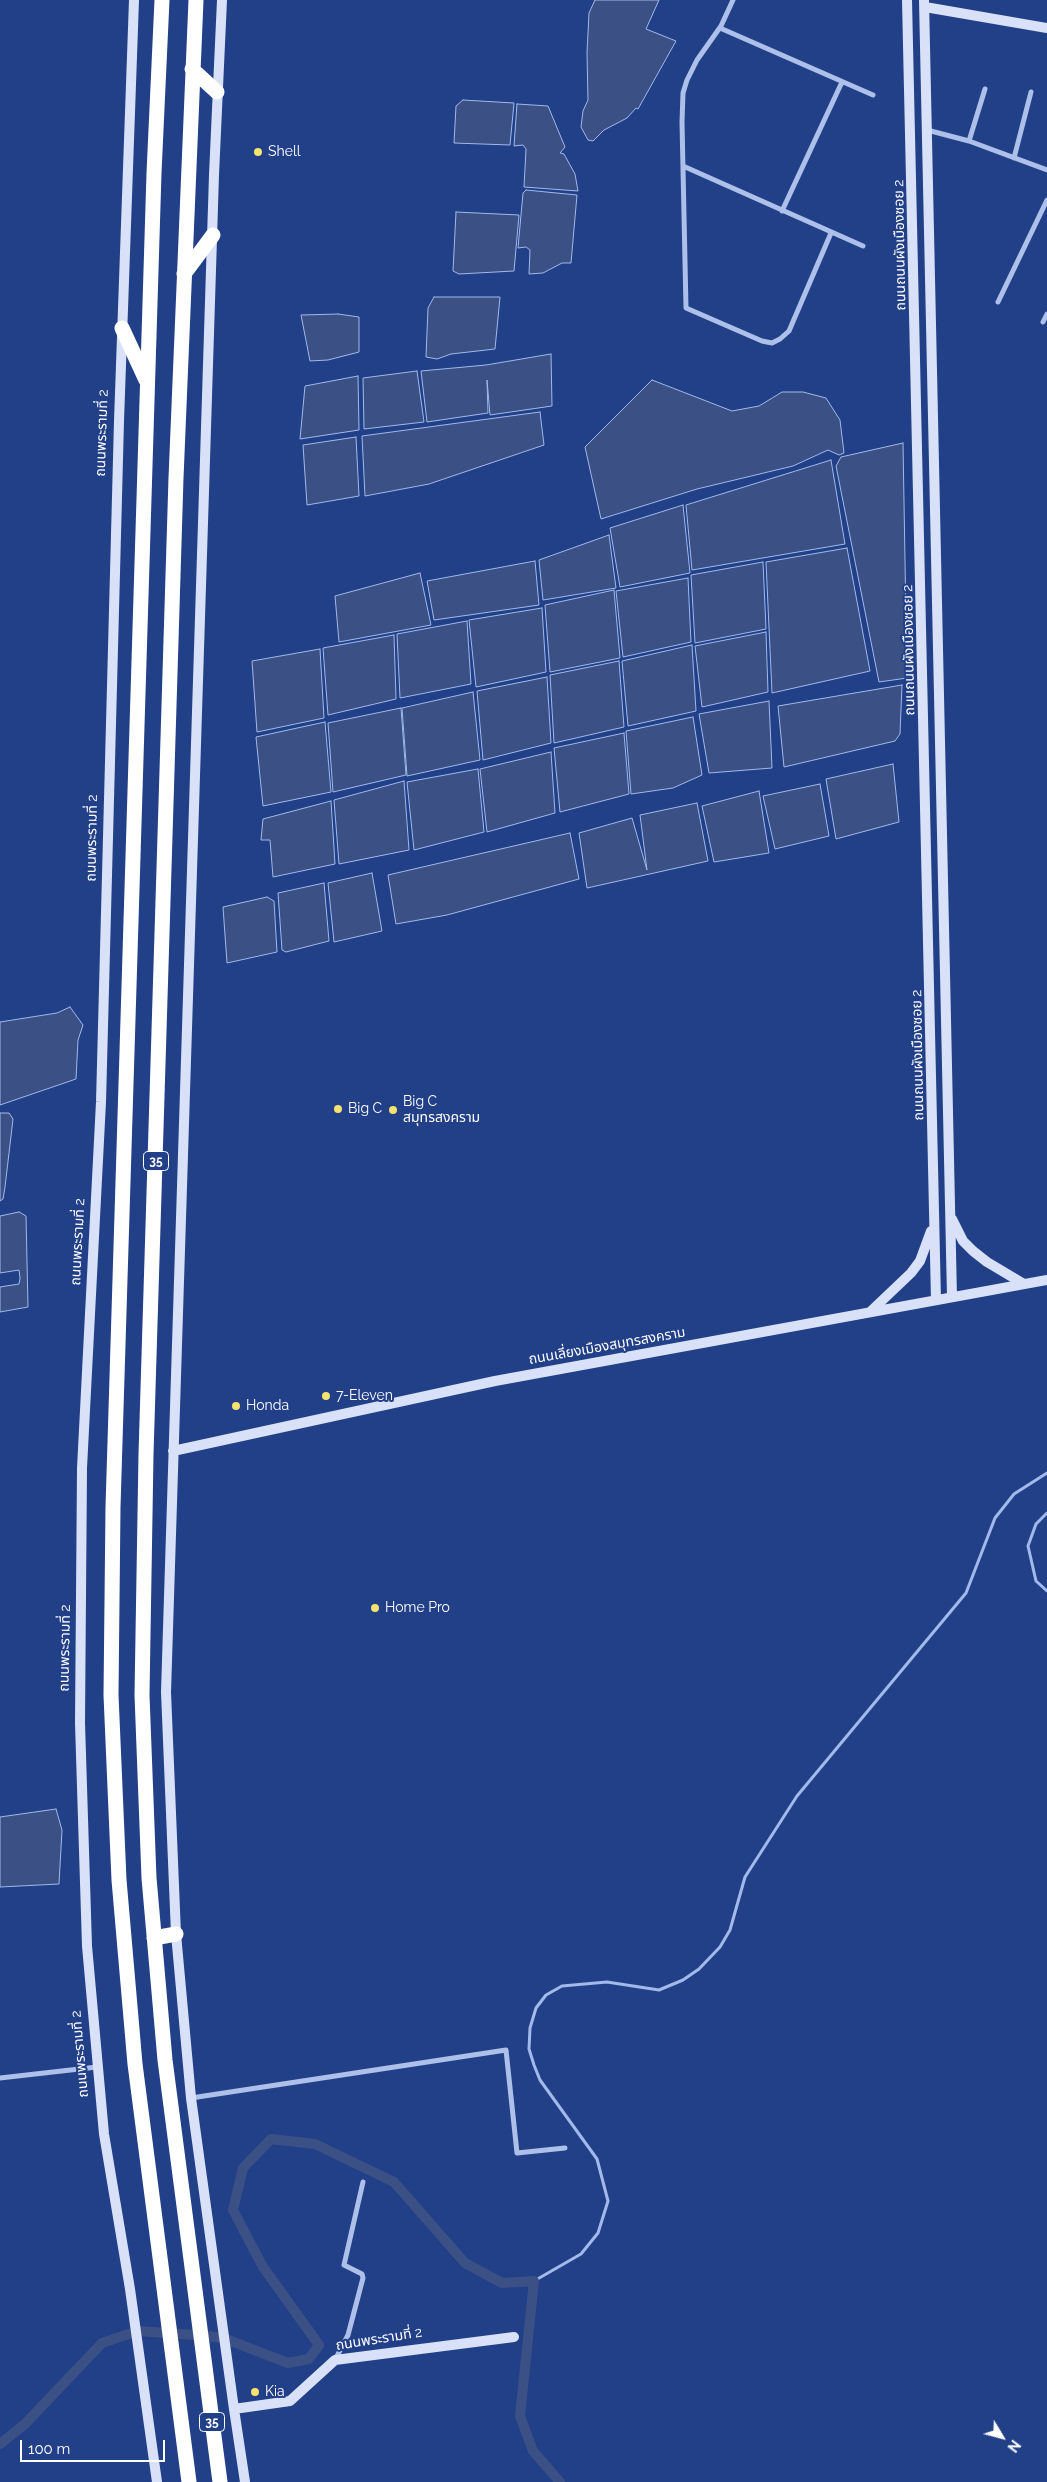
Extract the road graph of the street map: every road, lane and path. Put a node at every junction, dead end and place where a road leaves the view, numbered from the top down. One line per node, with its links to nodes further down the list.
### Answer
1 (134, 0): 32 (main road, ถนนพระรามที่ 2)
2 (162, 0): 33 (highway, 35)
3 (196, 0): 10 (highway, 35)
4 (222, 0): 13 (main road, 35)
5 (733, 0): 8 (street)
6 (907, 0): 16 (main road, ถนนถนนผังเมืองซอย 2)
7 (925, 4): 9 (main road); 17 (main road, ถนนถนนผังเมืองซอย 2)
8 (720, 28): 11 (street); 21 (street)
9 (1047, 28)
10 (192, 69): 13 (highway); 28 (highway, 35)
11 (842, 82): 15 (street); 24 (street)
12 (985, 89): 19 (street)
13 (217, 92): 26 (main road, 35)
14 (1031, 92): 20 (street)
15 (873, 95)
16 (911, 116): 17 (main road); 35 (main road, ถนนถนนผังเมืองซอย 2)
17 (927, 116): 18 (main road, ถนนถนนผังเมืองซอย 2)
18 (927, 130): 19 (street); 34 (main road, ถนนถนนผังเมืองซอย 2)
19 (969, 141): 20 (street)
20 (1014, 158): 22 (street)
21 (683, 166): 24 (street); 25 (street)
22 (1047, 170)
23 (1047, 200): 29 (street)
24 (782, 211): 25 (street)
25 (831, 233): 27 (street)
26 (213, 235): 28 (highway); 43 (main road, 35)
27 (863, 246)
28 (184, 274): 45 (highway, 35)
29 (998, 302)
30 (1047, 314): 31 (street)
31 (1043, 322)
32 (122, 328): 33 (highway); 46 (main road, ถนนพระรามที่ 2)
33 (148, 383): 55 (highway, 35)
34 (949, 1181): 35 (main road); 36 (main road, ถนนถนนผังเมืองซอย 2)
35 (934, 1182): 37 (main road, ถนนถนนผังเมืองซอย 2)
36 (950, 1216): 39 (main road); 40 (main road, ถนนถนนผังเมืองซอย 2)
37 (934, 1221): 41 (main road, ถนนถนนผังเมืองซอย 2); 42 (main road)
38 (1047, 1280): 39 (main road, ถนนเลี่ยงเมืองสมุทรสงคราม)
39 (1024, 1284): 40 (main road, ถนนเลี่ยงเมืองสมุทรสงคราม)
40 (952, 1297): 41 (main road, ถนนเลี่ยงเมืองสมุทรสงคราม)
41 (936, 1300): 42 (main road, ถนนเลี่ยงเมืองสมุทรสงคราม)
42 (870, 1312): 43 (main road, ถนนเลี่ยงเมืองสมุทรสงคราม)
43 (174, 1451): 44 (main road, 35)
44 (176, 1934): 45 (highway); 48 (main road, 35)
45 (154, 1938): 56 (highway, 35)
46 (98, 2067): 47 (street); 54 (main road, ถนนพระรามที่ 2)
47 (0, 2078)
48 (191, 2098): 49 (street); 53 (main road, 35)
49 (565, 2148)
50 (364, 2182): 52 (street)
51 (514, 2337): 52 (main road, ถนนพระรามที่ 2)
52 (334, 2360): 53 (main road, ถนนพระรามที่ 2 / 35)
53 (234, 2409): 57 (main road, 35)
54 (157, 2482)
55 (189, 2482)
56 (220, 2482)
57 (245, 2482)

